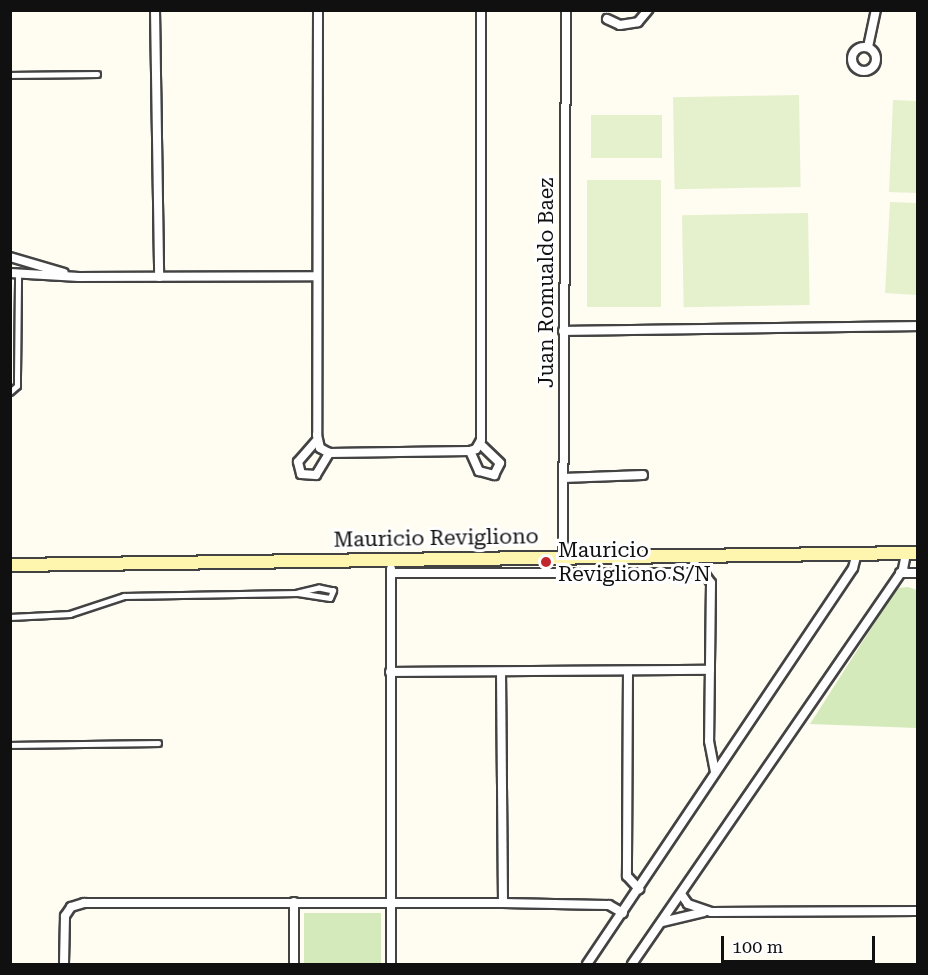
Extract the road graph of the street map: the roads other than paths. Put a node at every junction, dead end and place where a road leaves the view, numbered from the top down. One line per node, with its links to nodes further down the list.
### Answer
1 (155, 10): 15 (street)
2 (318, 10): 13 (street)
3 (481, 10): 20 (street)
4 (566, 10): 17 (street, Juan Romualdo Baez)
5 (648, 10): 7 (street)
6 (876, 10): 8 (street)
7 (607, 19)
8 (867, 47)
9 (97, 74): 10 (lane)
10 (10, 75)
11 (10, 257): 14 (street)
12 (14, 274): 14 (street); 18 (lane)
13 (316, 276): 15 (street); 19 (street)
14 (78, 277): 15 (street)
15 (159, 278)
16 (918, 326): 17 (street)
17 (563, 331): 24 (street, Juan Romualdo Baez)
18 (10, 392)
19 (317, 440): 22 (street); 22 (street)
20 (480, 444): 21 (street); 21 (street)
21 (470, 451): 22 (street)
22 (329, 453)
23 (643, 475): 24 (street)
24 (563, 478): 27 (street, Juan Romualdo Baez)
25 (857, 553): 26 (main road, Mauricio Revigliono); 27 (main road, Mauricio Revigliono); 43 (street)
26 (913, 553): 32 (street); 34 (street)
27 (562, 555): 29 (main road, Mauricio Revigliono)
28 (10, 558): 31 (main road, Mauricio Revigliono)
29 (392, 558): 31 (main road, Mauricio Revigliono); 33 (street)
30 (10, 565): 31 (main road, Mauricio Revigliono)
31 (27, 565)
32 (918, 571): 34 (street)
33 (391, 573): 37 (street); 39 (street)
34 (900, 573): 45 (street)
35 (298, 593): 35 (lane); 36 (lane)
36 (10, 617)
37 (710, 670): 38 (street); 43 (street)
38 (628, 671): 40 (street); 44 (street)
39 (390, 672): 40 (street); 46 (street)
40 (501, 672): 48 (street)
41 (158, 743): 42 (lane)
42 (10, 745)
43 (716, 772): 44 (street)
44 (639, 889): 51 (street)
45 (681, 894): 50 (street); 52 (street)
46 (391, 902): 47 (street); 48 (street); 55 (street)
47 (294, 903): 53 (street); 54 (street)
48 (503, 903): 51 (street)
49 (918, 911): 50 (street)
50 (711, 912): 52 (street)
51 (623, 913): 56 (street)
52 (662, 922): 57 (street)
53 (64, 964)
54 (294, 964)
55 (391, 964)
56 (587, 964)
57 (632, 964)

